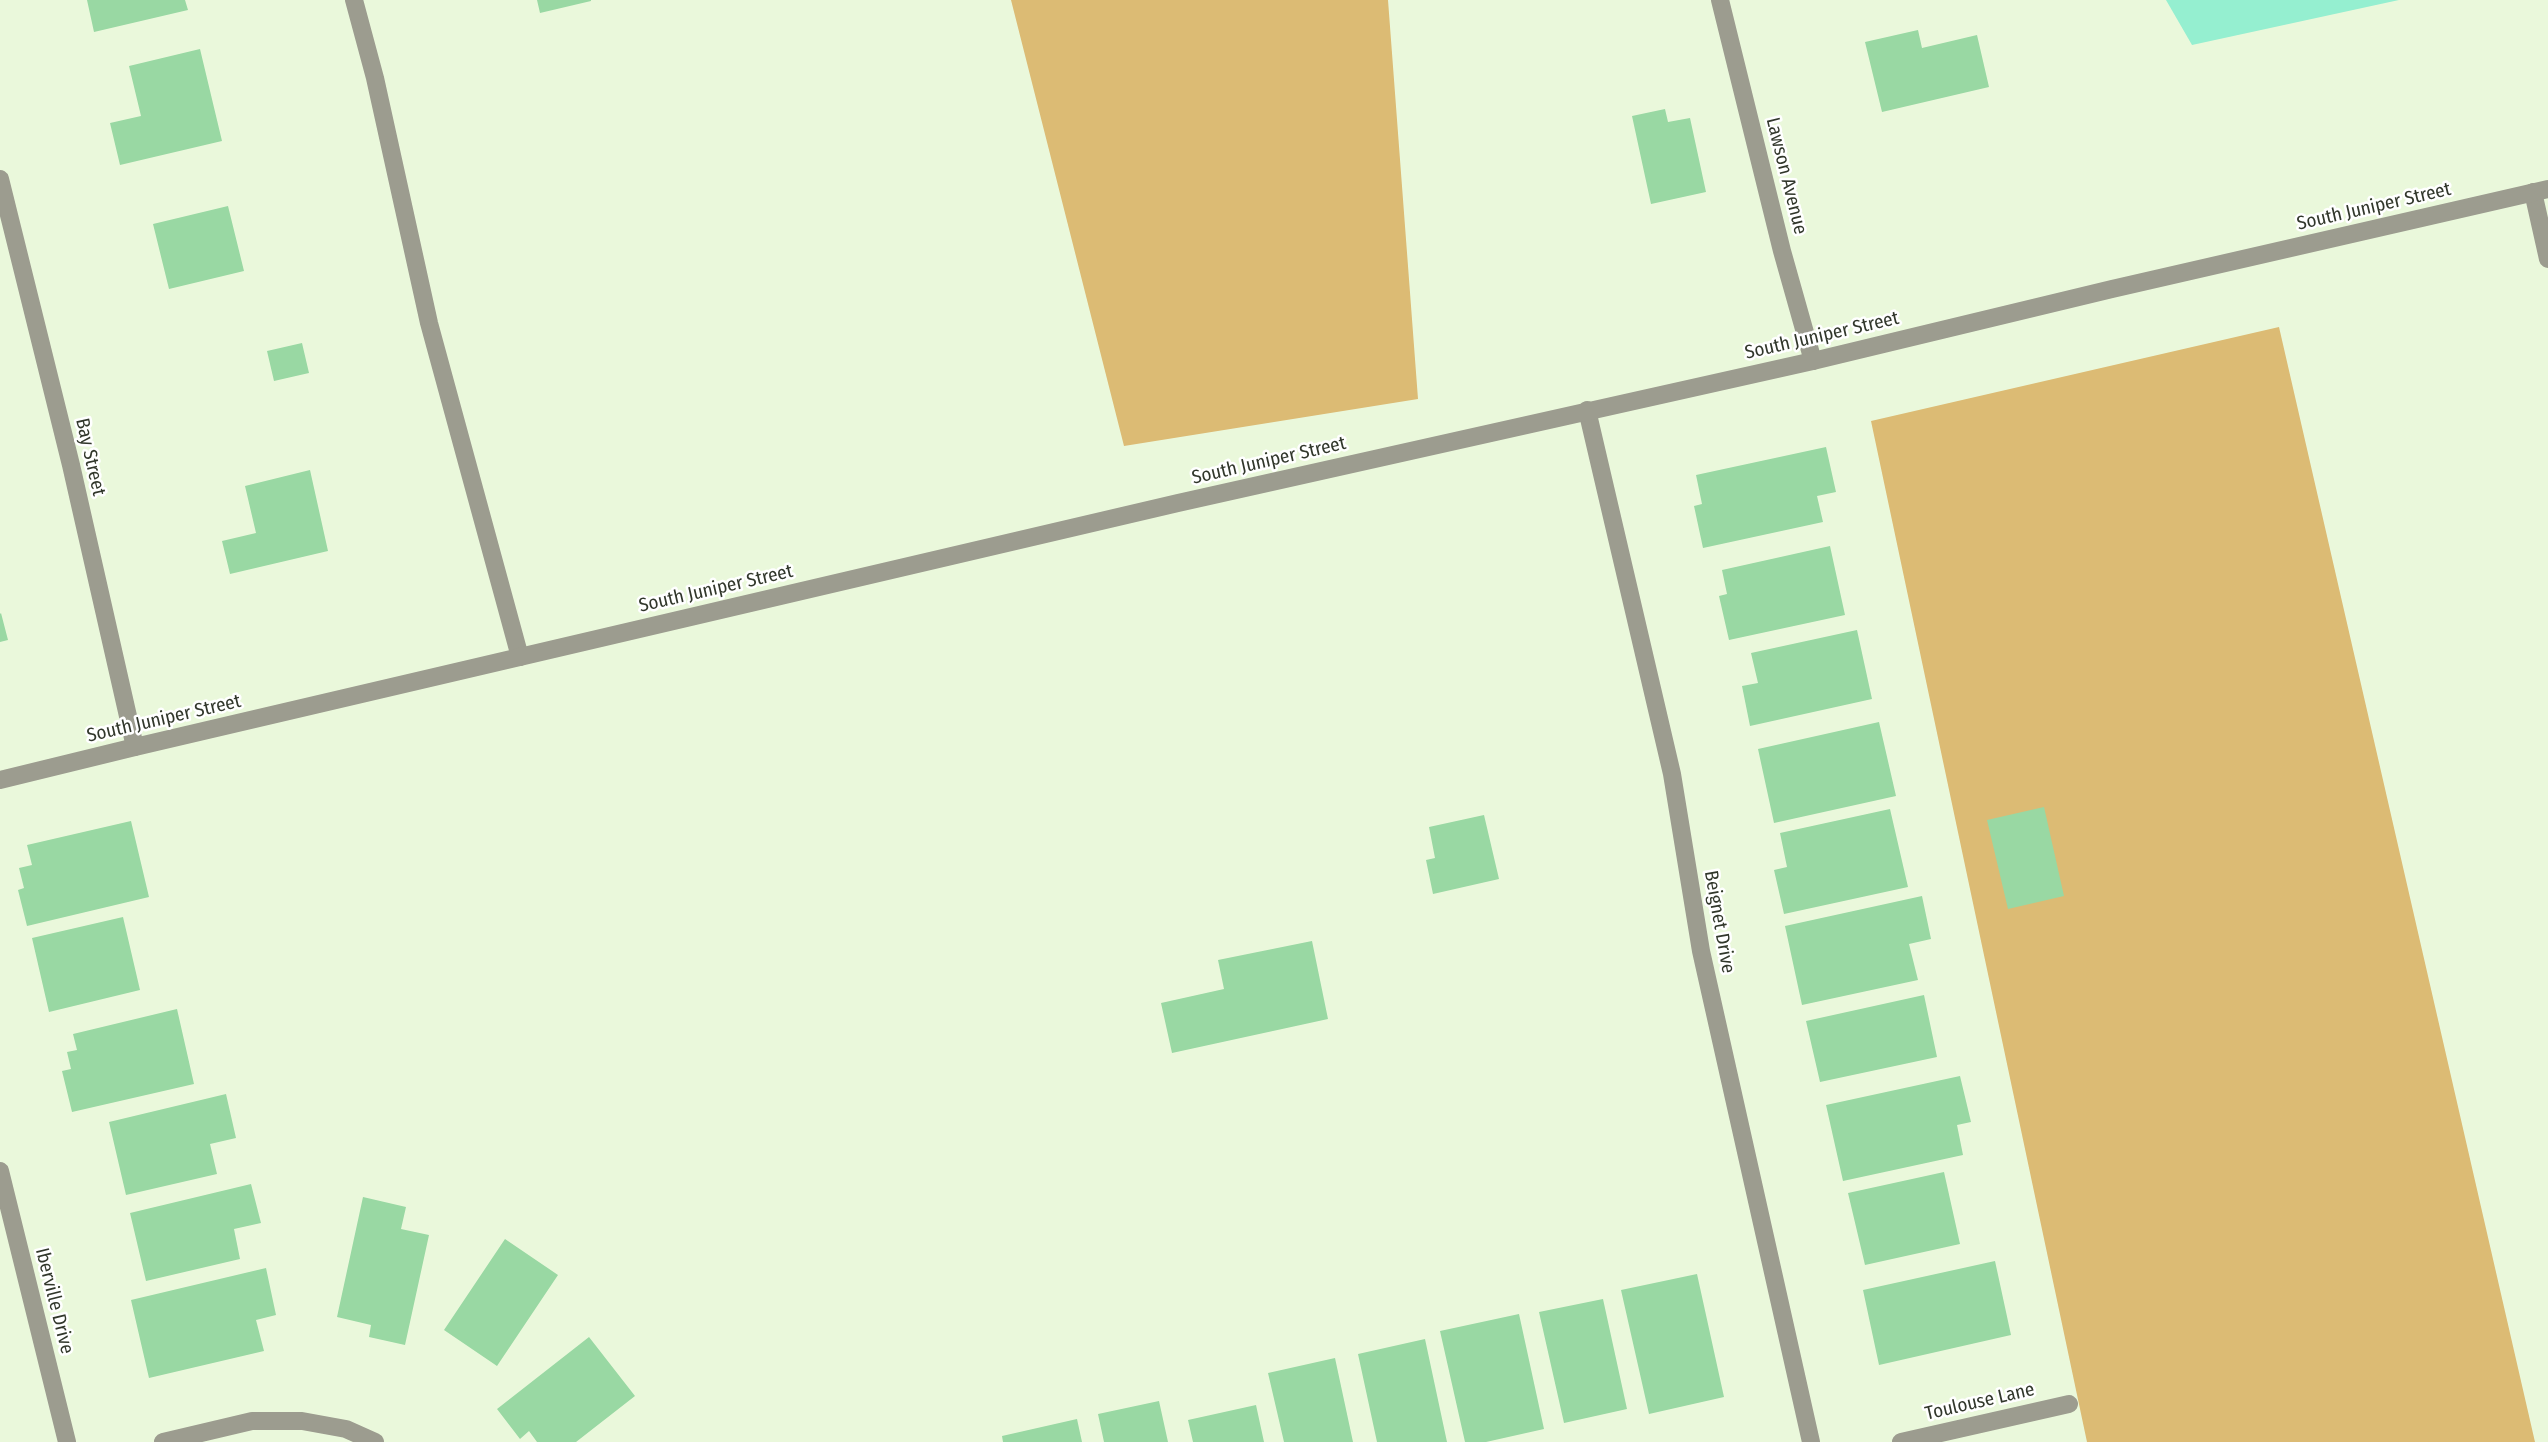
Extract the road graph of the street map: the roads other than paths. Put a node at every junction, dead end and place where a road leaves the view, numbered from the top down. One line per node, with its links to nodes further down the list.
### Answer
1 (354, 0): 8 (street)
2 (1720, 0): 6 (street, Lawson Avenue)
3 (0, 179): 9 (street, Bay Street)
4 (2541, 191): 5 (street); 6 (street, South Juniper Street)
5 (2548, 259)
6 (1813, 361): 7 (street, South Juniper Street)
7 (1587, 410): 8 (street, South Juniper Street); 16 (street, Beignet Drive)
8 (520, 656): 9 (street, South Juniper Street)
9 (135, 747): 10 (street, South Juniper Street)
10 (0, 780)
11 (0, 1171): 13 (street, Iberville Drive)
12 (2069, 1404): 17 (street, Toulouse Lane)
13 (67, 1442)
14 (163, 1442): 15 (street)
15 (375, 1442)
16 (1811, 1442)
17 (1901, 1442)

